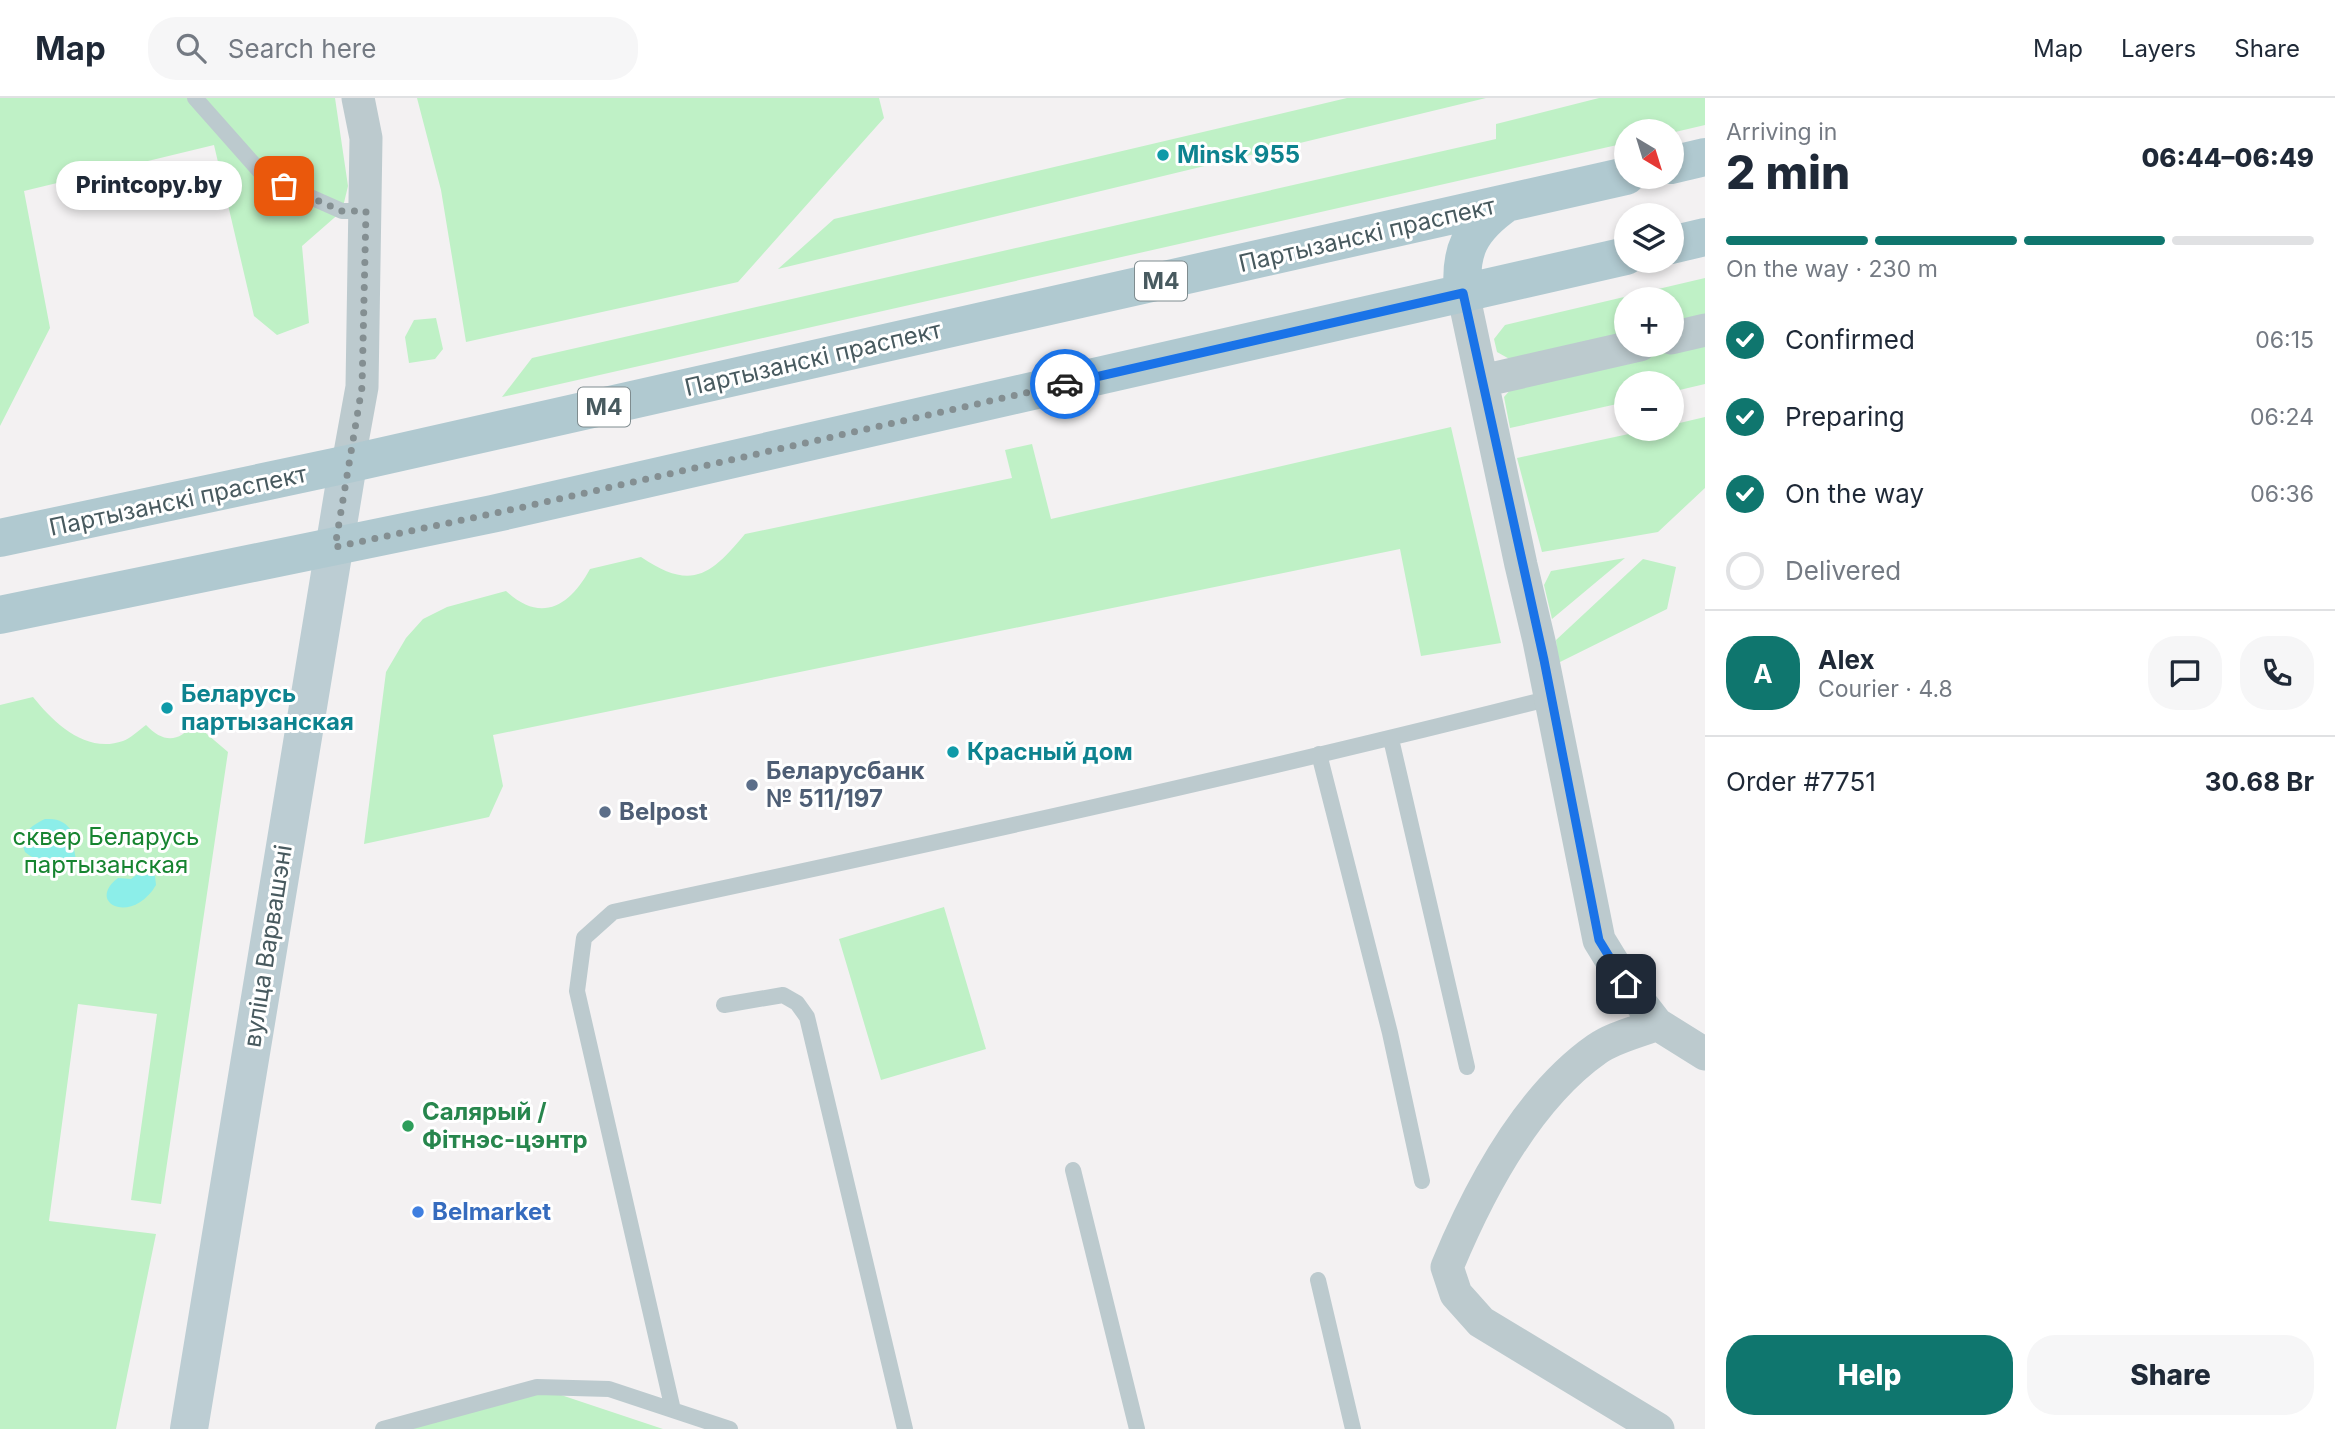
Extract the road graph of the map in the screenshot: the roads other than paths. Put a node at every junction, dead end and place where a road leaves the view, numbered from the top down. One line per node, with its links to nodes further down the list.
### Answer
1 (195, 98): 7 (lane)
2 (358, 98): 7 (street)
3 (1705, 157): 4 (main road)
4 (1684, 162)
5 (1614, 179): 6 (main road, Партызанскі праспект / М4)
6 (1504, 204): 11 (main road); 16 (main road, Партызанскі праспект / М4)
7 (366, 211): 16 (street)
8 (1705, 237): 9 (main road)
9 (1684, 242)
10 (1614, 259): 11 (main road)
11 (1463, 293): 15 (street); 18 (main road)
12 (1705, 330): 13 (street)
13 (1684, 335)
14 (1614, 351): 15 (street)
15 (1482, 381): 20 (street)
16 (348, 464): 17 (main road, Партызанскі праспект / М4); 18 (main road, вуліца Варвашэні)
17 (0, 538)
18 (335, 547): 19 (main road); 31 (main road, вуліца Варвашэні)
19 (0, 615)
20 (1551, 698): 21 (lane); 24 (street)
21 (1391, 739): 22 (lane); 26 (lane)
22 (1320, 754): 28 (lane); 30 (lane)
23 (724, 1005): 34 (lane)
24 (1657, 1024): 25 (street); 37 (street)
25 (1705, 1054)
26 (1466, 1067)
27 (1073, 1170): 35 (lane)
28 (1422, 1181)
29 (1318, 1280): 36 (lane)
30 (673, 1410): 32 (lane); 33 (lane)
31 (189, 1429)
32 (383, 1429)
33 (730, 1429)
34 (905, 1429)
35 (1137, 1429)
36 (1353, 1429)
37 (1658, 1429)

